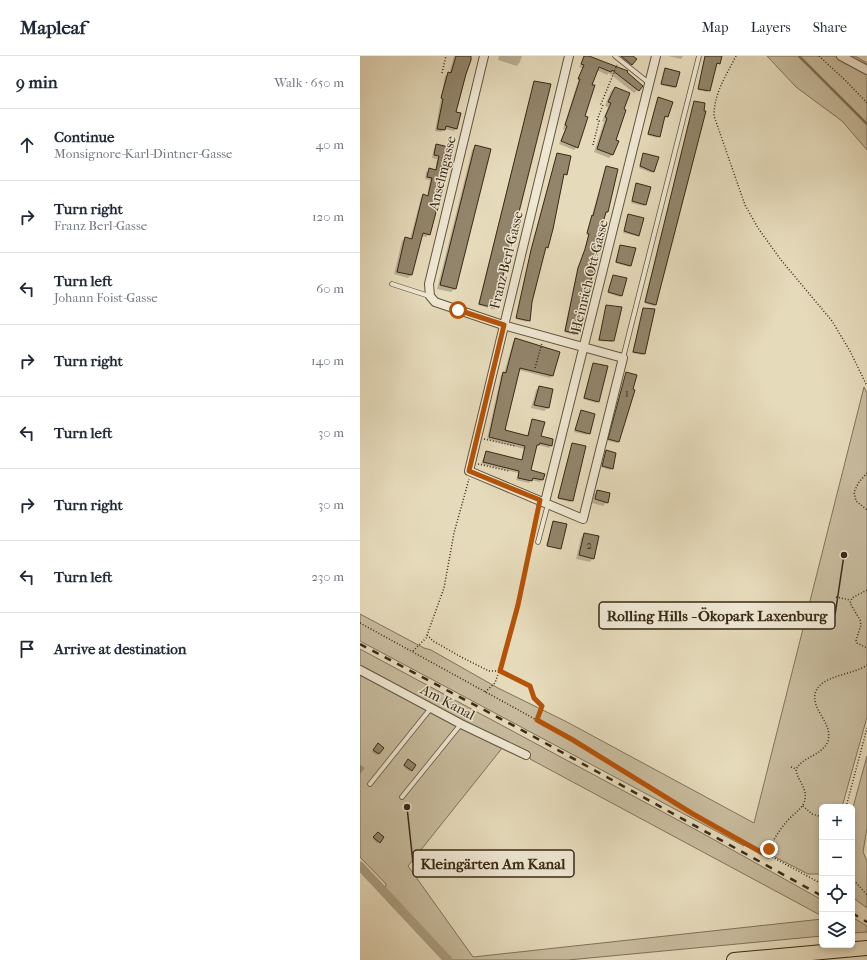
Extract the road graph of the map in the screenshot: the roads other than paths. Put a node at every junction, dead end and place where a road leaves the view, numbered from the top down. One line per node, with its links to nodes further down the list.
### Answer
1 (484, 56): 10 (street, Anselmgasse)
2 (569, 56): 11 (street, Franz Berl-Gasse)
3 (615, 56): 8 (lane)
4 (656, 56): 8 (street, Heinrich Ott-Gasse)
5 (698, 56): 13 (lane)
6 (841, 56): 7 (street)
7 (867, 70)
8 (649, 84): 12 (street, Heinrich Ott-Gasse)
9 (392, 284): 10 (lane)
10 (430, 296): 11 (street)
11 (504, 325): 12 (street); 14 (street, Franz Berl-Gasse)
12 (585, 347): 13 (street); 14 (street, Heinrich Ott-Gasse)
13 (623, 358): 14 (street)
14 (544, 502): 15 (lane)
15 (538, 542)
16 (360, 670): 17 (street, Am Kanal)
17 (432, 708): 18 (street, Am Kanal); 20 (lane)
18 (461, 724): 19 (street, Am Kanal); 21 (lane)
19 (526, 755)
20 (370, 784)
21 (402, 797)
22 (867, 948): 23 (highway)
23 (734, 960)

